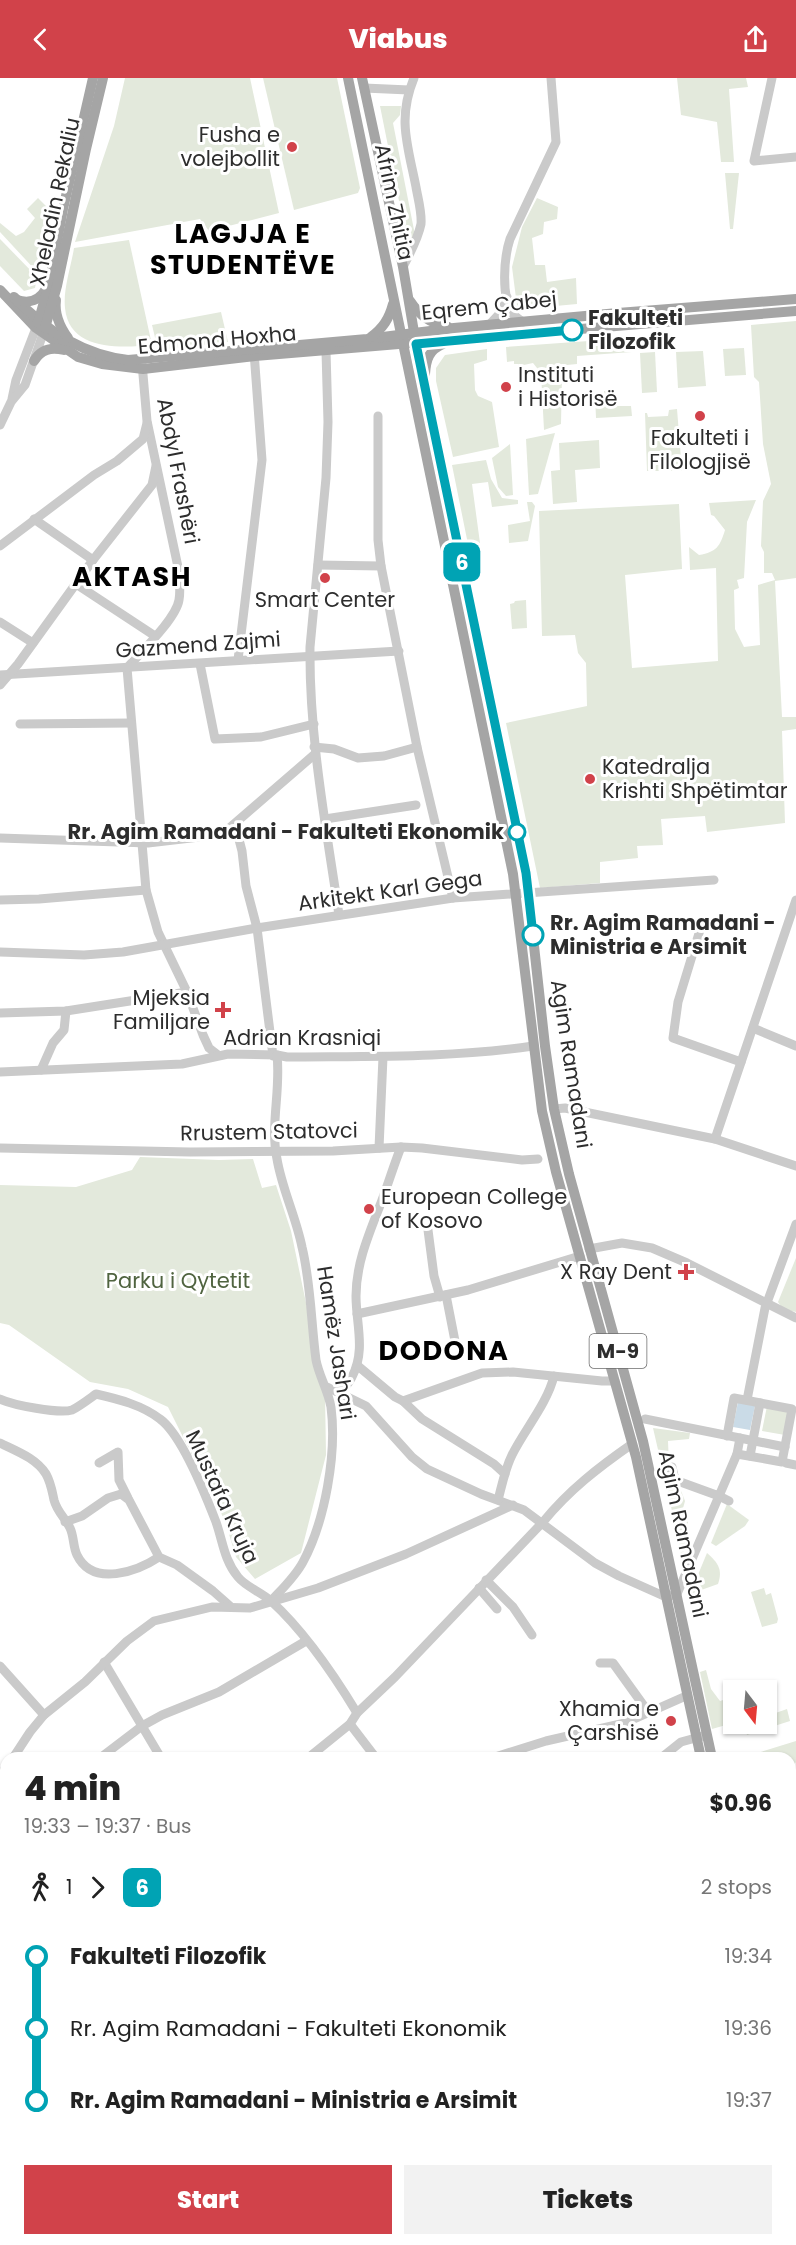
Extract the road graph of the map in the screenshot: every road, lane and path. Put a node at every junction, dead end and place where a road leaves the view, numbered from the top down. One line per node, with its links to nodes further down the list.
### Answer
1 (93, 78): 12 (main road, Xheladin Rekaliu)
2 (103, 78): 12 (main road, Xheladin Rekaliu)
3 (348, 78): 16 (main road, Afrim Zhitia)
4 (414, 78): 8 (street)
5 (551, 78): 15 (street)
6 (772, 78): 9 (street)
7 (363, 83): 8 (street); 10 (main road, Afrim Zhitia)
8 (409, 90): 10 (street)
9 (796, 157)
10 (403, 267): 14 (main road, Afrim Zhitia)
11 (0, 285): 18 (main road)
12 (53, 285): 18 (main road); 22 (main road, Xheladin Rekaliu); 28 (main road)
13 (0, 290): 22 (main road)
14 (408, 297): 23 (main road); 24 (main road, Afrim Zhitia)
15 (507, 297): 20 (street); 21 (street)
16 (394, 298): 25 (main road, Afrim Zhitia); 27 (main road)
17 (796, 299): 20 (main road, Eqrem Çabej)
18 (17, 300): 22 (main road)
19 (796, 311): 26 (main road, Eqrem Çabej)
20 (523, 322): 21 (main road, Eqrem Çabej)
21 (489, 325): 23 (main road, Eqrem Çabej)
22 (41, 326): 28 (main road, Edmond Hoxha); 31 (street); 35 (street)
23 (454, 328): 24 (main road, Eqrem Çabej)
24 (415, 339): 25 (main road, Eqrem Çabej); 26 (main road, Eqrem Çabej); 34 (main road, Agim Ramadani / M-9)
25 (401, 340): 27 (main road, Edmond Hoxha); 33 (main road, Agim Ramadani)
26 (455, 340): 34 (main road)
27 (367, 343): 29 (main road, Edmond Hoxha); 30 (main road, Edmond Hoxha); 33 (main road)
28 (70, 347): 31 (main road); 32 (main road, Edmond Hoxha)
29 (326, 351): 30 (main road, Edmond Hoxha); 43 (street)
30 (254, 353): 32 (main road, Edmond Hoxha); 51 (street)
31 (34, 361): 35 (street)
32 (142, 364): 37 (street, Abdyl Frashëri)
33 (410, 378): 69 (main road, Agim Ramadani)
34 (425, 386): 68 (main road, Agim Ramadani / M-9)
35 (11, 402): 38 (street)
36 (378, 416): 44 (street)
37 (147, 421): 39 (street, Abdyl Frashëri); 40 (street)
38 (0, 425)
39 (157, 463): 42 (street); 47 (street, Abdyl Frashëri)
40 (34, 519): 41 (street); 42 (street)
41 (0, 546)
42 (93, 560): 45 (street)
43 (318, 565): 44 (street); 50 (street)
44 (381, 566): 49 (street)
45 (75, 584): 47 (street); 48 (street)
46 (0, 622): 48 (street)
47 (155, 636): 53 (street, Abdyl Frashëri)
48 (33, 643): 54 (street)
49 (399, 651): 50 (street, Gazmend Zajmi); 59 (street)
50 (310, 656): 51 (street, Gazmend Zajmi); 58 (street)
51 (238, 660): 52 (street, Gazmend Zajmi)
52 (200, 664): 53 (street, Gazmend Zajmi); 58 (street)
53 (127, 668): 54 (street, Gazmend Zajmi); 56 (street)
54 (4, 675): 55 (street)
55 (0, 685)
56 (131, 723): 57 (street); 65 (street)
57 (20, 724)
58 (314, 724): 60 (street)
59 (417, 747): 60 (street); 70 (street)
60 (315, 750): 62 (street); 63 (street)
61 (416, 806): 62 (street)
62 (325, 819): 73 (street)
63 (235, 824): 65 (street); 74 (street, Hamëz Jashari)
64 (0, 838): 65 (street)
65 (143, 842): 67 (street)
66 (714, 880): 68 (street, Arkitekt Karl Gega)
67 (146, 890): 71 (street); 76 (street)
68 (529, 892): 69 (street, Arkitekt Karl Gega); 90 (main road, Agim Ramadani / M-9)
69 (516, 893): 70 (street, Arkitekt Karl Gega); 82 (main road, Agim Ramadani)
70 (453, 898): 73 (street, Arkitekt Karl Gega)
71 (0, 900)
72 (796, 900): 81 (street)
73 (339, 915): 74 (street, Arkitekt Karl Gega)
74 (257, 928): 76 (street, Arkitekt Karl Gega); 85 (street, Hamëz Jashari)
75 (700, 930): 87 (street)
76 (165, 945): 77 (street, Arkitekt Karl Gega); 78 (street)
77 (0, 952)
78 (187, 992): 79 (street); 84 (street)
79 (66, 1011): 80 (street); 88 (street)
80 (0, 1013)
81 (753, 1028): 83 (street); 87 (street)
82 (532, 1046): 86 (street, Adrian Krasniqi); 102 (main road, Agim Ramadani / M-9)
83 (796, 1046)
84 (218, 1055): 85 (street, Adrian Krasniqi); 88 (street, Adrian Krasniqi)
85 (275, 1055): 86 (street, Adrian Krasniqi); 95 (street, Hamëz Jashari)
86 (383, 1057): 94 (street)
87 (741, 1062): 91 (street)
88 (41, 1070): 89 (street, Adrian Krasniqi)
89 (0, 1072)
90 (554, 1109): 91 (street); 100 (main road, Agim Ramadani / M-9)
91 (715, 1139): 97 (street)
92 (401, 1147): 94 (street, Rrustem Statovci); 96 (street, Rrustem Statovci); 105 (street)
93 (0, 1148): 95 (street, Rrustem Statovci)
94 (379, 1148): 95 (street, Rrustem Statovci)
95 (276, 1151): 111 (street, Hamëz Jashari)
96 (538, 1159)
97 (796, 1166)
98 (796, 1224): 101 (street)
99 (428, 1230): 103 (street)
100 (589, 1249): 104 (street); 139 (main road, Agim Ramadani / M-9)
101 (791, 1252): 104 (street)
102 (580, 1256): 103 (street); 110 (main road, Agim Ramadani / M-9)
103 (443, 1296): 105 (street); 107 (street)
104 (767, 1304): 106 (street); 114 (street)
105 (357, 1314): 108 (street)
106 (796, 1318)
107 (455, 1341)
108 (358, 1366): 112 (street); 115 (street)
109 (554, 1376): 110 (street); 115 (street); 130 (street)
110 (615, 1381): 122 (main road, Agim Ramadani / M-9)
111 (327, 1387): 112 (street); 143 (street, Hamëz Jashari)
112 (336, 1391): 133 (street)
113 (0, 1399): 143 (street, Mustafa Kruja)
114 (747, 1400): 116 (street); 118 (street)
115 (403, 1401): 130 (street)
116 (760, 1403): 120 (street); 123 (street)
117 (645, 1419): 118 (street)
118 (727, 1436): 119 (street)
119 (740, 1438): 120 (street); 124 (street)
120 (753, 1441): 123 (street); 125 (street)
121 (0, 1443): 136 (street)
122 (632, 1443): 137 (street); 139 (main road, Agim Ramadani / M-9)
123 (785, 1447): 125 (street)
124 (737, 1454): 125 (street); 131 (street)
125 (750, 1456)
126 (99, 1463): 132 (street)
127 (786, 1463): 128 (street)
128 (796, 1465)
129 (659, 1471): 131 (street)
130 (505, 1474): 133 (street)
131 (719, 1496): 134 (street); 142 (street)
132 (129, 1500): 136 (street); 138 (street)
133 (498, 1500): 135 (street)
134 (729, 1501)
135 (513, 1504): 137 (street); 143 (street)
136 (64, 1522): 138 (street)
137 (543, 1522): 140 (street); 142 (street)
138 (159, 1557): 144 (street)
139 (664, 1559): 142 (main road, Agim Ramadani / M-9)
140 (486, 1580): 141 (street); 146 (street)
141 (479, 1588): 145 (street); 152 (street)
142 (672, 1595): 151 (main road, Agim Ramadani / M-9); 157 (main road, Agim Ramadani / M-9)
143 (271, 1601): 144 (street); 147 (street, Mustafa Kruja)
144 (230, 1606): 148 (street)
145 (497, 1610)
146 (532, 1635)
147 (306, 1641): 152 (street, Mustafa Kruja); 156 (street)
148 (104, 1662): 154 (street); 156 (street)
149 (600, 1663): 153 (street)
150 (0, 1666): 154 (street)
151 (686, 1696): 153 (street); 157 (main road, Agim Ramadani / M-9)
152 (357, 1713): 155 (street)
153 (649, 1713): 163 (street)
154 (44, 1715): 158 (street)
155 (350, 1724): 161 (street); 162 (street)
156 (142, 1726): 159 (street); 160 (street)
157 (701, 1736): 164 (street); 165 (main road, Agim Ramadani / M-9); 166 (main road, Agim Ramadani / M-9)
158 (17, 1752)
159 (108, 1752)
160 (157, 1752)
161 (315, 1752)
162 (371, 1752)
163 (511, 1752)
164 (668, 1752)
165 (701, 1752)
166 (709, 1752)

